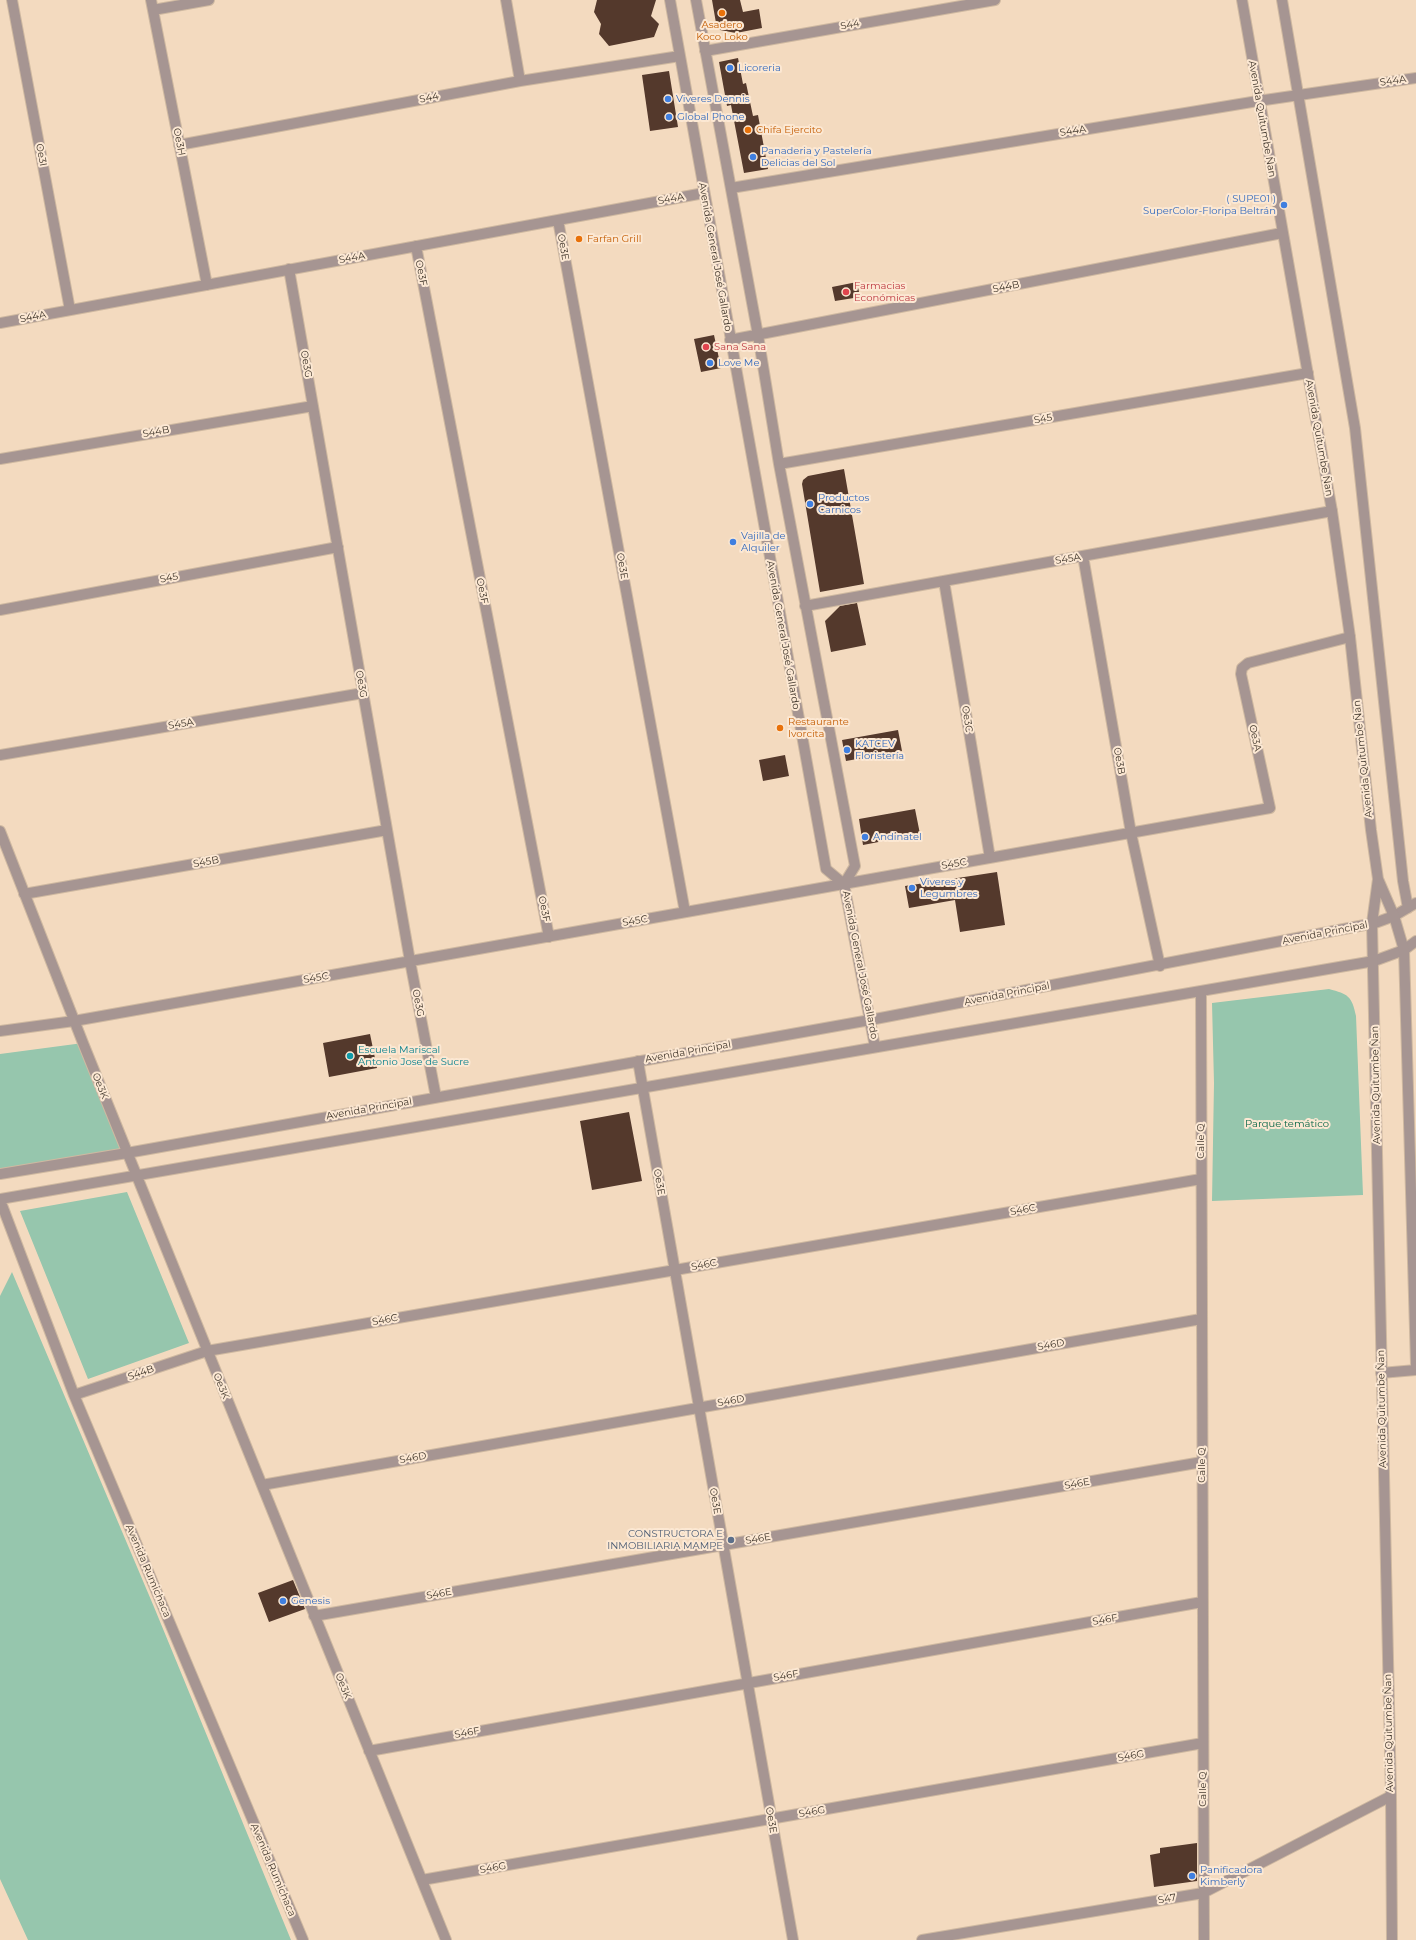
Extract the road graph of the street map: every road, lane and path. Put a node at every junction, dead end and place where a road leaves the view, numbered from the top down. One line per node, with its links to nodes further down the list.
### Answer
1 (12, 0): 25 (street, Oe3I)
2 (151, 0): 10 (street, Oe3H)
3 (208, 0): 10 (street)
4 (506, 0): 14 (street)
5 (670, 0): 12 (street, Avenida General José Gallardo)
6 (696, 0): 11 (street, Avenida General José Gallardo)
7 (995, 0): 11 (street, S44)
8 (1242, 0): 16 (street, Avenida Quitumbe Ñan)
9 (1282, 0): 15 (street)
10 (153, 10): 17 (street, Oe3H)
11 (705, 51): 18 (street, Avenida General José Gallardo)
12 (680, 56): 14 (street, S44); 19 (street, Avenida General José Gallardo)
13 (1416, 78): 15 (street, S44A)
14 (520, 81): 17 (street, S44)
15 (1300, 94): 16 (street, S44A); 50 (street)
16 (1258, 100): 18 (street, S44A); 21 (street, Avenida Quitumbe Ñan)
17 (179, 145): 24 (street, Oe3H)
18 (731, 188): 27 (street, Avenida General José Gallardo)
19 (704, 193): 20 (street, S44A); 28 (street, Avenida General José Gallardo)
20 (558, 220): 22 (street, S44A); 51 (street, Oe3E)
21 (1282, 233): 27 (street, S44B); 29 (street, Avenida Quitumbe Ñan)
22 (416, 246): 23 (street, S44A); 54 (street, Oe3F)
23 (289, 269): 24 (street, S44A); 30 (street, Oe3G)
24 (207, 285): 25 (street, S44A)
25 (70, 310): 26 (street, S44A)
26 (0, 323)
27 (758, 335): 28 (street, S44B); 32 (street, Avenida General José Gallardo)
28 (730, 340): 48 (street, Avenida General José Gallardo)
29 (1308, 373): 32 (street, S45); 33 (street, Avenida Quitumbe Ñan)
30 (313, 406): 31 (street, S44B); 34 (street, Oe3G)
31 (0, 459)
32 (779, 464): 37 (street, Avenida General José Gallardo)
33 (1332, 511): 35 (street, S45A); 39 (street, Avenida Quitumbe Ñan)
34 (338, 547): 38 (street, S45); 40 (street, Oe3G)
35 (1083, 556): 36 (street, S45A); 45 (street, Oe3B)
36 (944, 581): 37 (street, S45A); 46 (street, Oe3C)
37 (805, 606): 48 (street, Avenida General José Gallardo)
38 (0, 610)
39 (1350, 637): 42 (street, Oe3A); 47 (street, Avenida Quitumbe Ñan)
40 (363, 693): 41 (street, S45A); 43 (street, Oe3G)
41 (0, 755)
42 (1270, 808): 45 (street, S45C)
43 (387, 830): 49 (street, S45B); 57 (street, Oe3G)
44 (0, 831): 49 (street, Oe3K)
45 (1131, 833): 46 (street, S45C); 59 (street, Oe3B)
46 (990, 858): 48 (street, S45C)
47 (1378, 879): 52 (street, Avenida Quitumbe Ñan); 53 (street, Avenida Quitumbe Ñan)
48 (844, 884): 51 (street, S45C); 61 (street, Avenida General José Gallardo)
49 (24, 894): 62 (street, Oe3K)
50 (1412, 905): 52 (street, Avenida Principal)
51 (685, 912): 54 (street, S45C)
52 (1394, 916): 53 (street, Avenida Principal); 56 (street, Avenida Quitumbe Ñan)
53 (1374, 923): 58 (street, Avenida Quitumbe Ñan); 59 (street, Avenida Principal)
54 (549, 936): 57 (street, S45C)
55 (1416, 941): 56 (street)
56 (1404, 950): 58 (street); 76 (street, Avenida Quitumbe Ñan)
57 (410, 961): 62 (street, S45C); 67 (street, Oe3G)
58 (1374, 961): 60 (street); 78 (street, Avenida Quitumbe Ñan)
59 (1160, 966): 61 (street, Avenida Principal)
60 (1201, 991): 64 (street); 71 (street, Calle Q)
61 (870, 1020): 64 (street, Avenida General José Gallardo); 65 (street, Avenida Principal)
62 (74, 1021): 63 (street, S45C); 68 (street, Oe3K)
63 (0, 1031)
64 (875, 1047): 66 (street)
65 (638, 1061): 66 (street, Oe3E); 67 (street, Avenida Principal)
66 (642, 1088): 70 (street); 73 (street, Oe3E)
67 (436, 1097): 68 (street, Avenida Principal)
68 (127, 1153): 69 (street, Avenida Principal); 70 (street, Oe3K)
69 (0, 1174)
70 (136, 1176): 72 (street); 75 (street, Oe3K)
71 (1201, 1179): 73 (street, S46C); 74 (street, Calle Q)
72 (0, 1200): 79 (street, Avenida Rumichaca)
73 (674, 1270): 75 (street, S46C); 80 (street, Oe3E)
74 (1202, 1319): 80 (street, S46D); 81 (street, Calle Q)
75 (207, 1351): 79 (street, S44B); 82 (street, Oe3K)
76 (1416, 1365)
77 (1416, 1370): 78 (street)
78 (1381, 1373): 89 (street, Avenida Quitumbe Ñan)
79 (74, 1395): 93 (street, Avenida Rumichaca)
80 (698, 1407): 82 (street, S46D); 83 (street, Oe3E)
81 (1202, 1462): 83 (street, S46E); 84 (street, Calle Q)
82 (262, 1485): 85 (street, Oe3K)
83 (723, 1545): 85 (street, S46E); 86 (street, Oe3E)
84 (1202, 1602): 86 (street, S46F); 87 (street, Calle Q)
85 (314, 1616): 88 (street, Oe3K)
86 (747, 1683): 88 (street, S46F); 90 (street, Oe3E)
87 (1203, 1743): 90 (street, S46G); 92 (street, Calle Q)
88 (369, 1751): 91 (street, Oe3K)
89 (1391, 1796): 92 (street, S47); 98 (street, Avenida Quitumbe Ñan)
90 (771, 1819): 91 (street, S46G); 95 (street, Oe3E)
91 (422, 1880): 94 (street, Oe3K)
92 (1204, 1893): 96 (street, S47); 97 (street, Calle Q)
93 (303, 1940)
94 (446, 1940)
95 (793, 1940)
96 (922, 1940)
97 (1204, 1940)
98 (1392, 1940)

